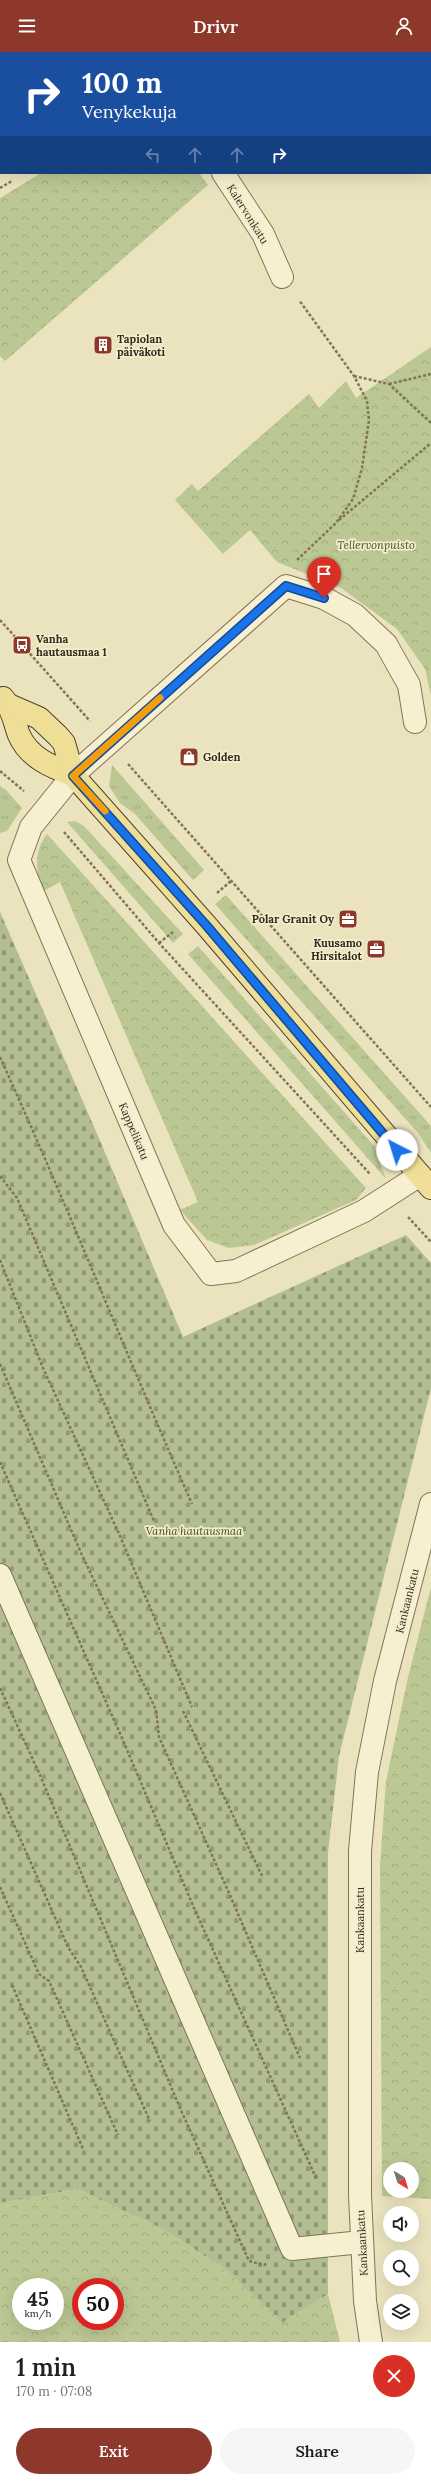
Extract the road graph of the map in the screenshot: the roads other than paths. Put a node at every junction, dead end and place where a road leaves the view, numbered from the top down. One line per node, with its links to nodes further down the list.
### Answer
1 (224, 174): 2 (street, Kalervonkatu)
2 (282, 277)
3 (5, 700): 5 (main road); 5 (main road)
4 (415, 722): 5 (street, Kappelikatu)
5 (73, 776): 6 (main road); 6 (street, Kappelikatu)
6 (425, 1182)
7 (431, 1504): 9 (street, Kankaankatu)
8 (0, 1575): 9 (street)
9 (362, 2242): 10 (street, Kankaankatu)
10 (371, 2342)

